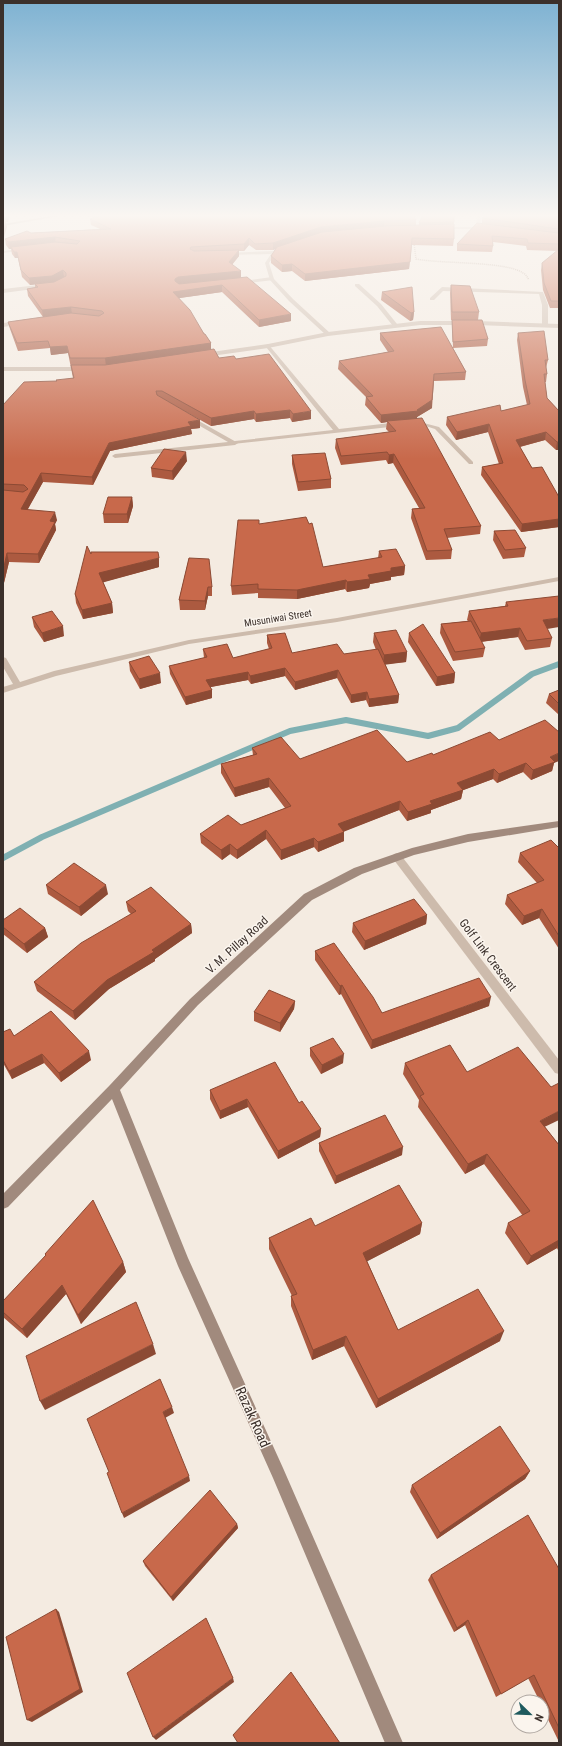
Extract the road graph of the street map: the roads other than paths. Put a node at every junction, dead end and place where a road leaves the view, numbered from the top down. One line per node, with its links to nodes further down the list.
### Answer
1 (288, 296): 9 (street)
2 (370, 296): 6 (street)
3 (543, 296): 7 (street)
4 (26, 322): 5 (street)
5 (3, 325)
6 (395, 325): 7 (street); 9 (street)
7 (545, 325): 8 (street)
8 (559, 326)
9 (328, 334): 10 (street)
10 (268, 346): 11 (street); 17 (street)
11 (201, 356)
12 (3, 369): 13 (street)
13 (92, 369)
14 (180, 412): 18 (street)
15 (411, 423): 20 (street)
16 (404, 424): 17 (street)
17 (337, 430): 18 (street)
18 (235, 443): 19 (street)
19 (115, 456)
20 (471, 463)
21 (559, 578): 23 (street, Musuniwai Street)
22 (3, 660): 23 (street)
23 (17, 684): 24 (street, Musuniwai Street)
24 (3, 690)
25 (559, 824): 26 (main road, V. M. Pillay Road)
26 (397, 857): 27 (street, Golf Link Crescent); 28 (main road, V. M. Pillay Road)
27 (559, 1069)
28 (114, 1089): 29 (main road, V. M. Pillay Road); 30 (main road, Razak Road)
29 (3, 1203)
30 (394, 1743)

